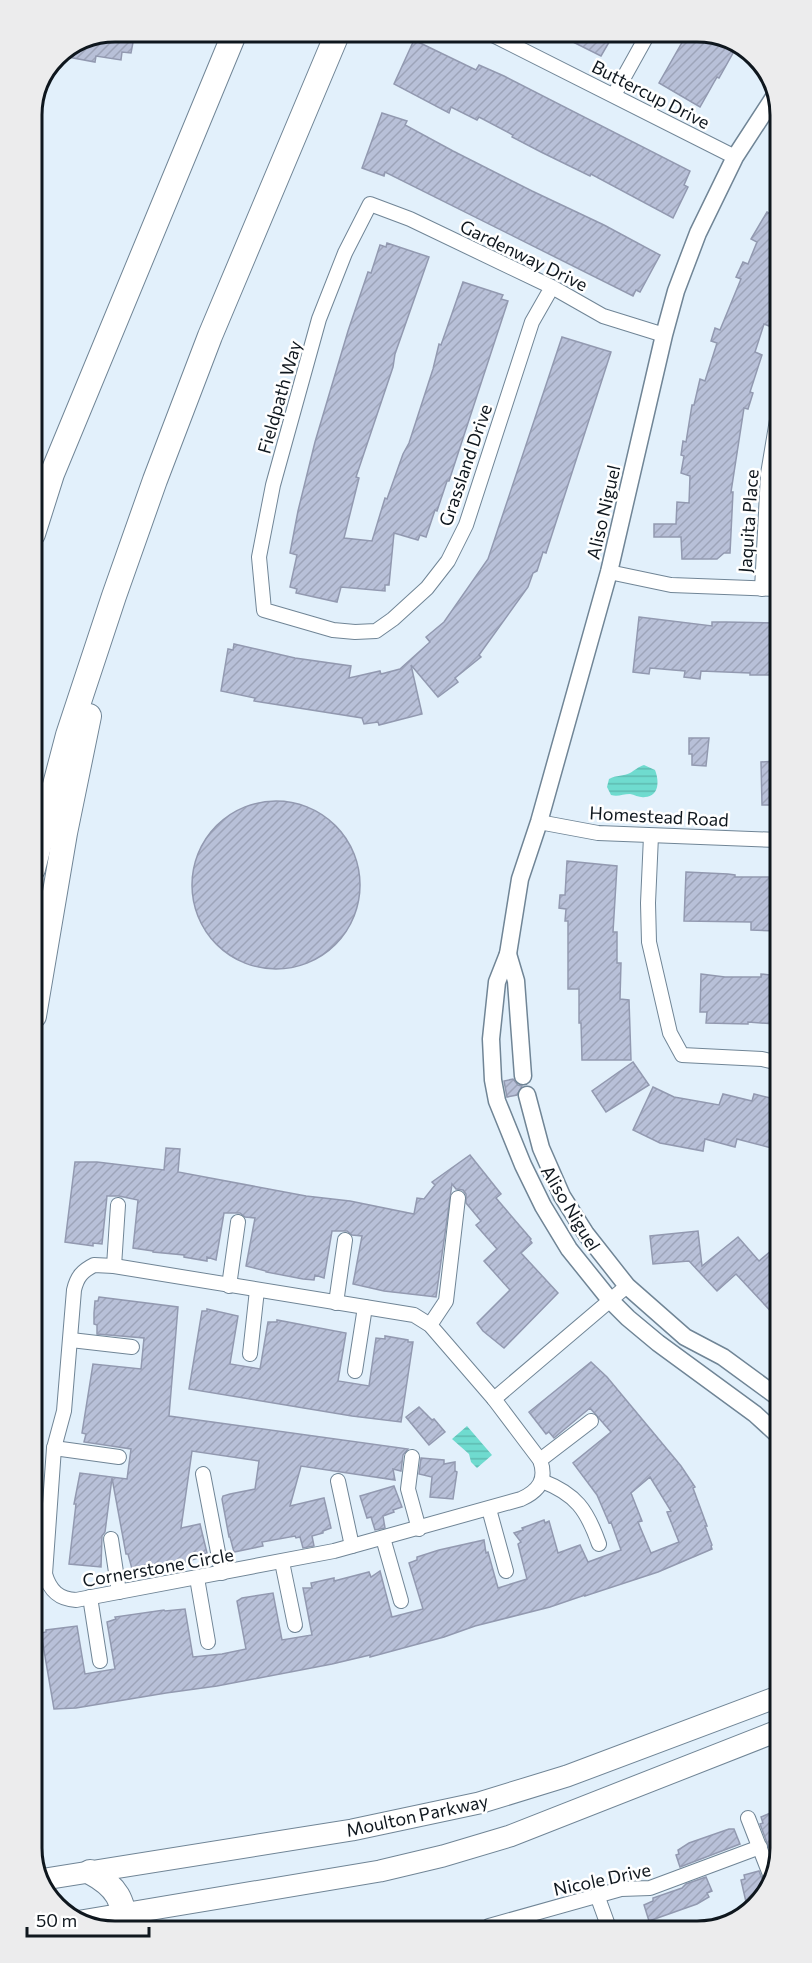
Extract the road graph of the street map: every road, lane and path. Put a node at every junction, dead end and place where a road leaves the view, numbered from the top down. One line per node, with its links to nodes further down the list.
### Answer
1 (231, 42): 12 (highway)
2 (334, 42): 16 (highway)
3 (507, 42): 5 (street, Buttercup Drive)
4 (643, 42): 5 (street)
5 (614, 95): 7 (street, Buttercup Drive)
6 (769, 105): 7 (street, Aliso Niguel)
7 (735, 156): 10 (street, Aliso Niguel)
8 (370, 204): 9 (street, Gardenway Drive); 17 (street, Fieldpath Way)
9 (552, 287): 10 (street, Gardenway Drive); 17 (street, Grassland Drive)
10 (664, 335): 13 (street, Aliso Niguel)
11 (770, 462): 14 (street, Jaquita Place)
12 (42, 506)
13 (609, 572): 14 (street); 18 (street, Aliso Niguel)
14 (762, 589): 15 (street)
15 (770, 589)
16 (114, 596): 19 (highway); 23 (highway)
17 (376, 631)
18 (539, 822): 20 (street, Homestead Road); 22 (street, Aliso Niguel)
19 (42, 836)
20 (651, 836): 21 (street, Homestead Road); 24 (street)
21 (770, 840)
22 (508, 954): 25 (street, Aliso Niguel); 30 (street, Aliso Niguel)
23 (42, 969)
24 (770, 1061)
25 (523, 1076)
26 (527, 1095): 27 (street, Aliso Niguel)
27 (562, 1196): 30 (street); 35 (street, Aliso Niguel)
28 (458, 1198): 40 (street)
29 (118, 1205): 33 (street)
30 (543, 1206): 37 (street, Aliso Niguel)
31 (238, 1222): 34 (street)
32 (345, 1240): 38 (street)
33 (114, 1266): 34 (street, Cornerstone Circle); 41 (street, Cornerstone Circle)
34 (229, 1286): 36 (street, Cornerstone Circle)
35 (627, 1286): 37 (street); 45 (street, Aliso Niguel)
36 (257, 1290): 38 (street, Cornerstone Circle); 43 (street)
37 (610, 1300): 46 (street); 48 (street, Aliso Niguel)
38 (336, 1303): 39 (street, Cornerstone Circle)
39 (364, 1307): 40 (street, Cornerstone Circle); 44 (street)
40 (430, 1324): 46 (street, Cornerstone Circle)
41 (71, 1340): 42 (street); 49 (street, Cornerstone Circle)
42 (132, 1347)
43 (250, 1354)
44 (355, 1371)
45 (770, 1391)
46 (494, 1398): 52 (street, Cornerstone Circle)
47 (591, 1421): 52 (street)
48 (770, 1428)
49 (54, 1448): 50 (street); 67 (street, Cornerstone Circle)
50 (119, 1457)
51 (412, 1457): 57 (street)
52 (540, 1460): 55 (street)
53 (203, 1474): 64 (street)
54 (338, 1481): 61 (street)
55 (542, 1481): 56 (street, Cornerstone Circle); 60 (street)
56 (489, 1509): 57 (street, Cornerstone Circle); 63 (street)
57 (419, 1529): 58 (street, Cornerstone Circle)
58 (383, 1538): 61 (street, Cornerstone Circle); 68 (street)
59 (111, 1539): 66 (street)
60 (599, 1544)
61 (352, 1546): 62 (street, Cornerstone Circle)
62 (282, 1562): 64 (street, Cornerstone Circle); 69 (street)
63 (507, 1571)
64 (222, 1573): 65 (street, Cornerstone Circle)
65 (197, 1578): 66 (street, Cornerstone Circle); 70 (street)
66 (119, 1592): 67 (street, Cornerstone Circle)
67 (90, 1598): 71 (street)
68 (401, 1601)
69 (295, 1625)
70 (208, 1642)
71 (100, 1661)
72 (770, 1700): 77 (main road, Moulton Parkway)
73 (770, 1734): 81 (main road)
74 (748, 1818): 75 (street)
75 (759, 1847): 76 (street); 79 (street, Nicole Drive)
76 (767, 1867)
77 (90, 1872): 78 (main road, Moulton Parkway); 80 (highway)
78 (49, 1878)
79 (597, 1895): 82 (street, Nicole Drive); 83 (street)
80 (126, 1921)
81 (131, 1921)
82 (506, 1921)
83 (606, 1921)

